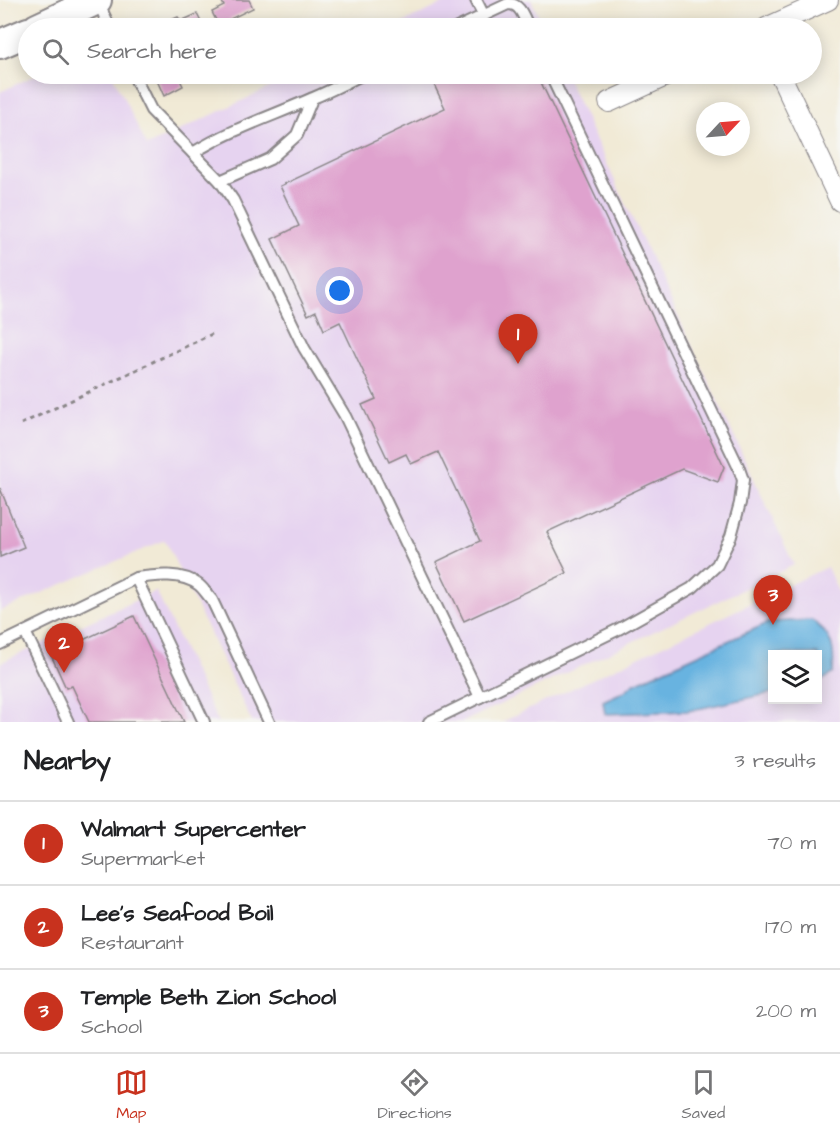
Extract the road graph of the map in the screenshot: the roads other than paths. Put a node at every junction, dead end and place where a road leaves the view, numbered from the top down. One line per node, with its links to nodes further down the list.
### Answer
1 (97, 0): 5 (street); 6 (lane)
2 (476, 0): 4 (lane)
3 (828, 0): 9 (street)
4 (484, 16): 7 (lane); 8 (lane)
5 (58, 18)
6 (105, 18)
7 (480, 18)
8 (524, 18)
9 (788, 18)
10 (138, 84): 17 (lane)
11 (343, 84): 15 (lane)
12 (555, 84): 23 (lane)
13 (648, 84): 16 (street)
14 (785, 84): 19 (street)
15 (312, 99): 17 (lane); 18 (lane)
16 (609, 102)
17 (193, 153): 18 (lane)
18 (220, 181): 23 (lane)
19 (840, 201)
20 (136, 578): 21 (lane); 25 (lane); 26 (lane)
21 (25, 632): 22 (lane); 24 (lane)
22 (0, 644)
23 (480, 697): 27 (lane)
24 (68, 722)
25 (204, 722)
26 (269, 722)
27 (429, 722)

